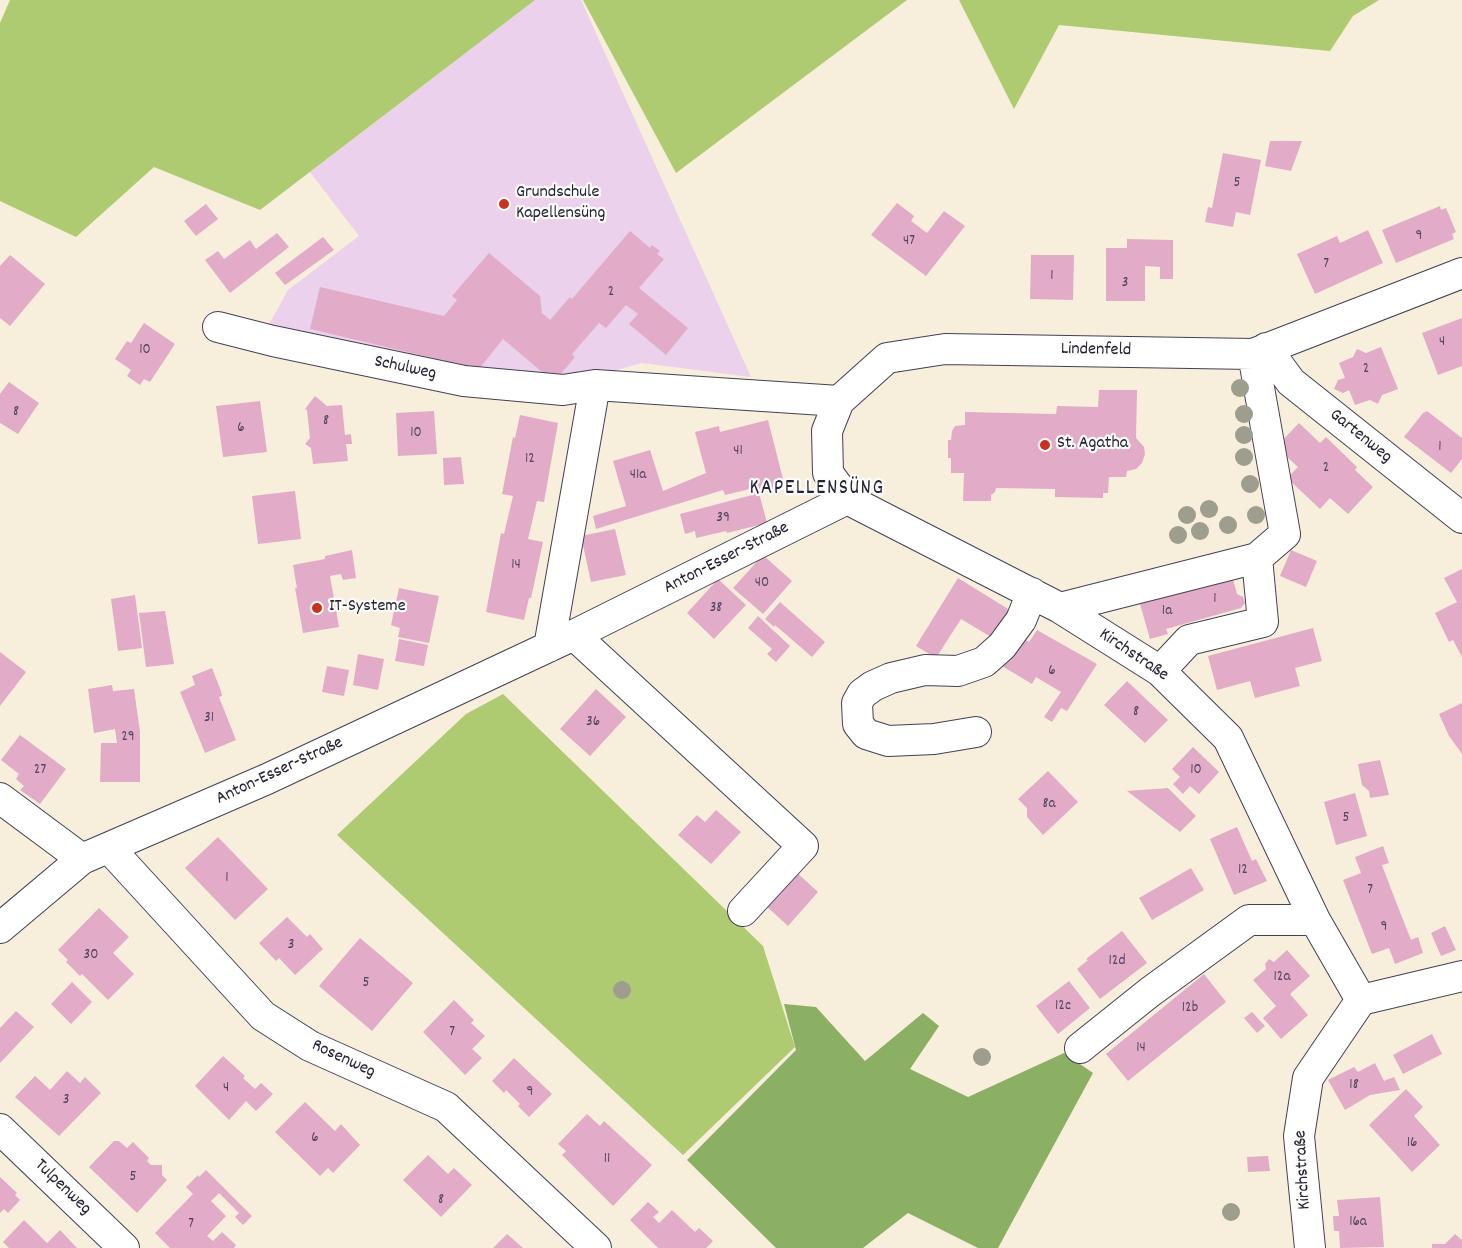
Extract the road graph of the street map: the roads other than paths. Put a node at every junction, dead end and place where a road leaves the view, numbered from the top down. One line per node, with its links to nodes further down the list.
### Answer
1 (1462, 273): 3 (street, Lindenfeld)
2 (218, 327): 4 (street, Schulweg)
3 (1259, 351): 5 (street, Lindenfeld); 7 (street, Gartenweg); 8 (street)
4 (595, 385): 5 (street, Schulweg); 11 (street)
5 (839, 402): 6 (street, Lindenfeld)
6 (847, 499): 9 (street, Kirchstraße); 11 (street, Anton-Esser-Straße)
7 (1462, 518)
8 (1257, 558): 10 (street); 12 (street)
9 (1032, 593): 10 (street, Kirchstraße); 13 (street)
10 (1060, 608): 12 (street, Kirchstraße)
11 (561, 641): 15 (street, Anton-Esser-Straße); 17 (street)
12 (1160, 671): 18 (street, Kirchstraße)
13 (976, 732)
14 (0, 798): 16 (street)
15 (110, 848): 16 (street, Anton-Esser-Straße); 25 (street, Rosenweg)
16 (82, 859): 19 (street, Anton-Esser-Straße)
17 (742, 911)
18 (1315, 920): 21 (street, Kirchstraße); 22 (street)
19 (0, 928)
20 (1462, 976): 21 (street)
21 (1361, 1000): 26 (street, Kirchstraße)
22 (1080, 1048)
23 (0, 1129): 24 (street, Tulpenweg)
24 (124, 1248)
25 (596, 1248)
26 (1310, 1248)

